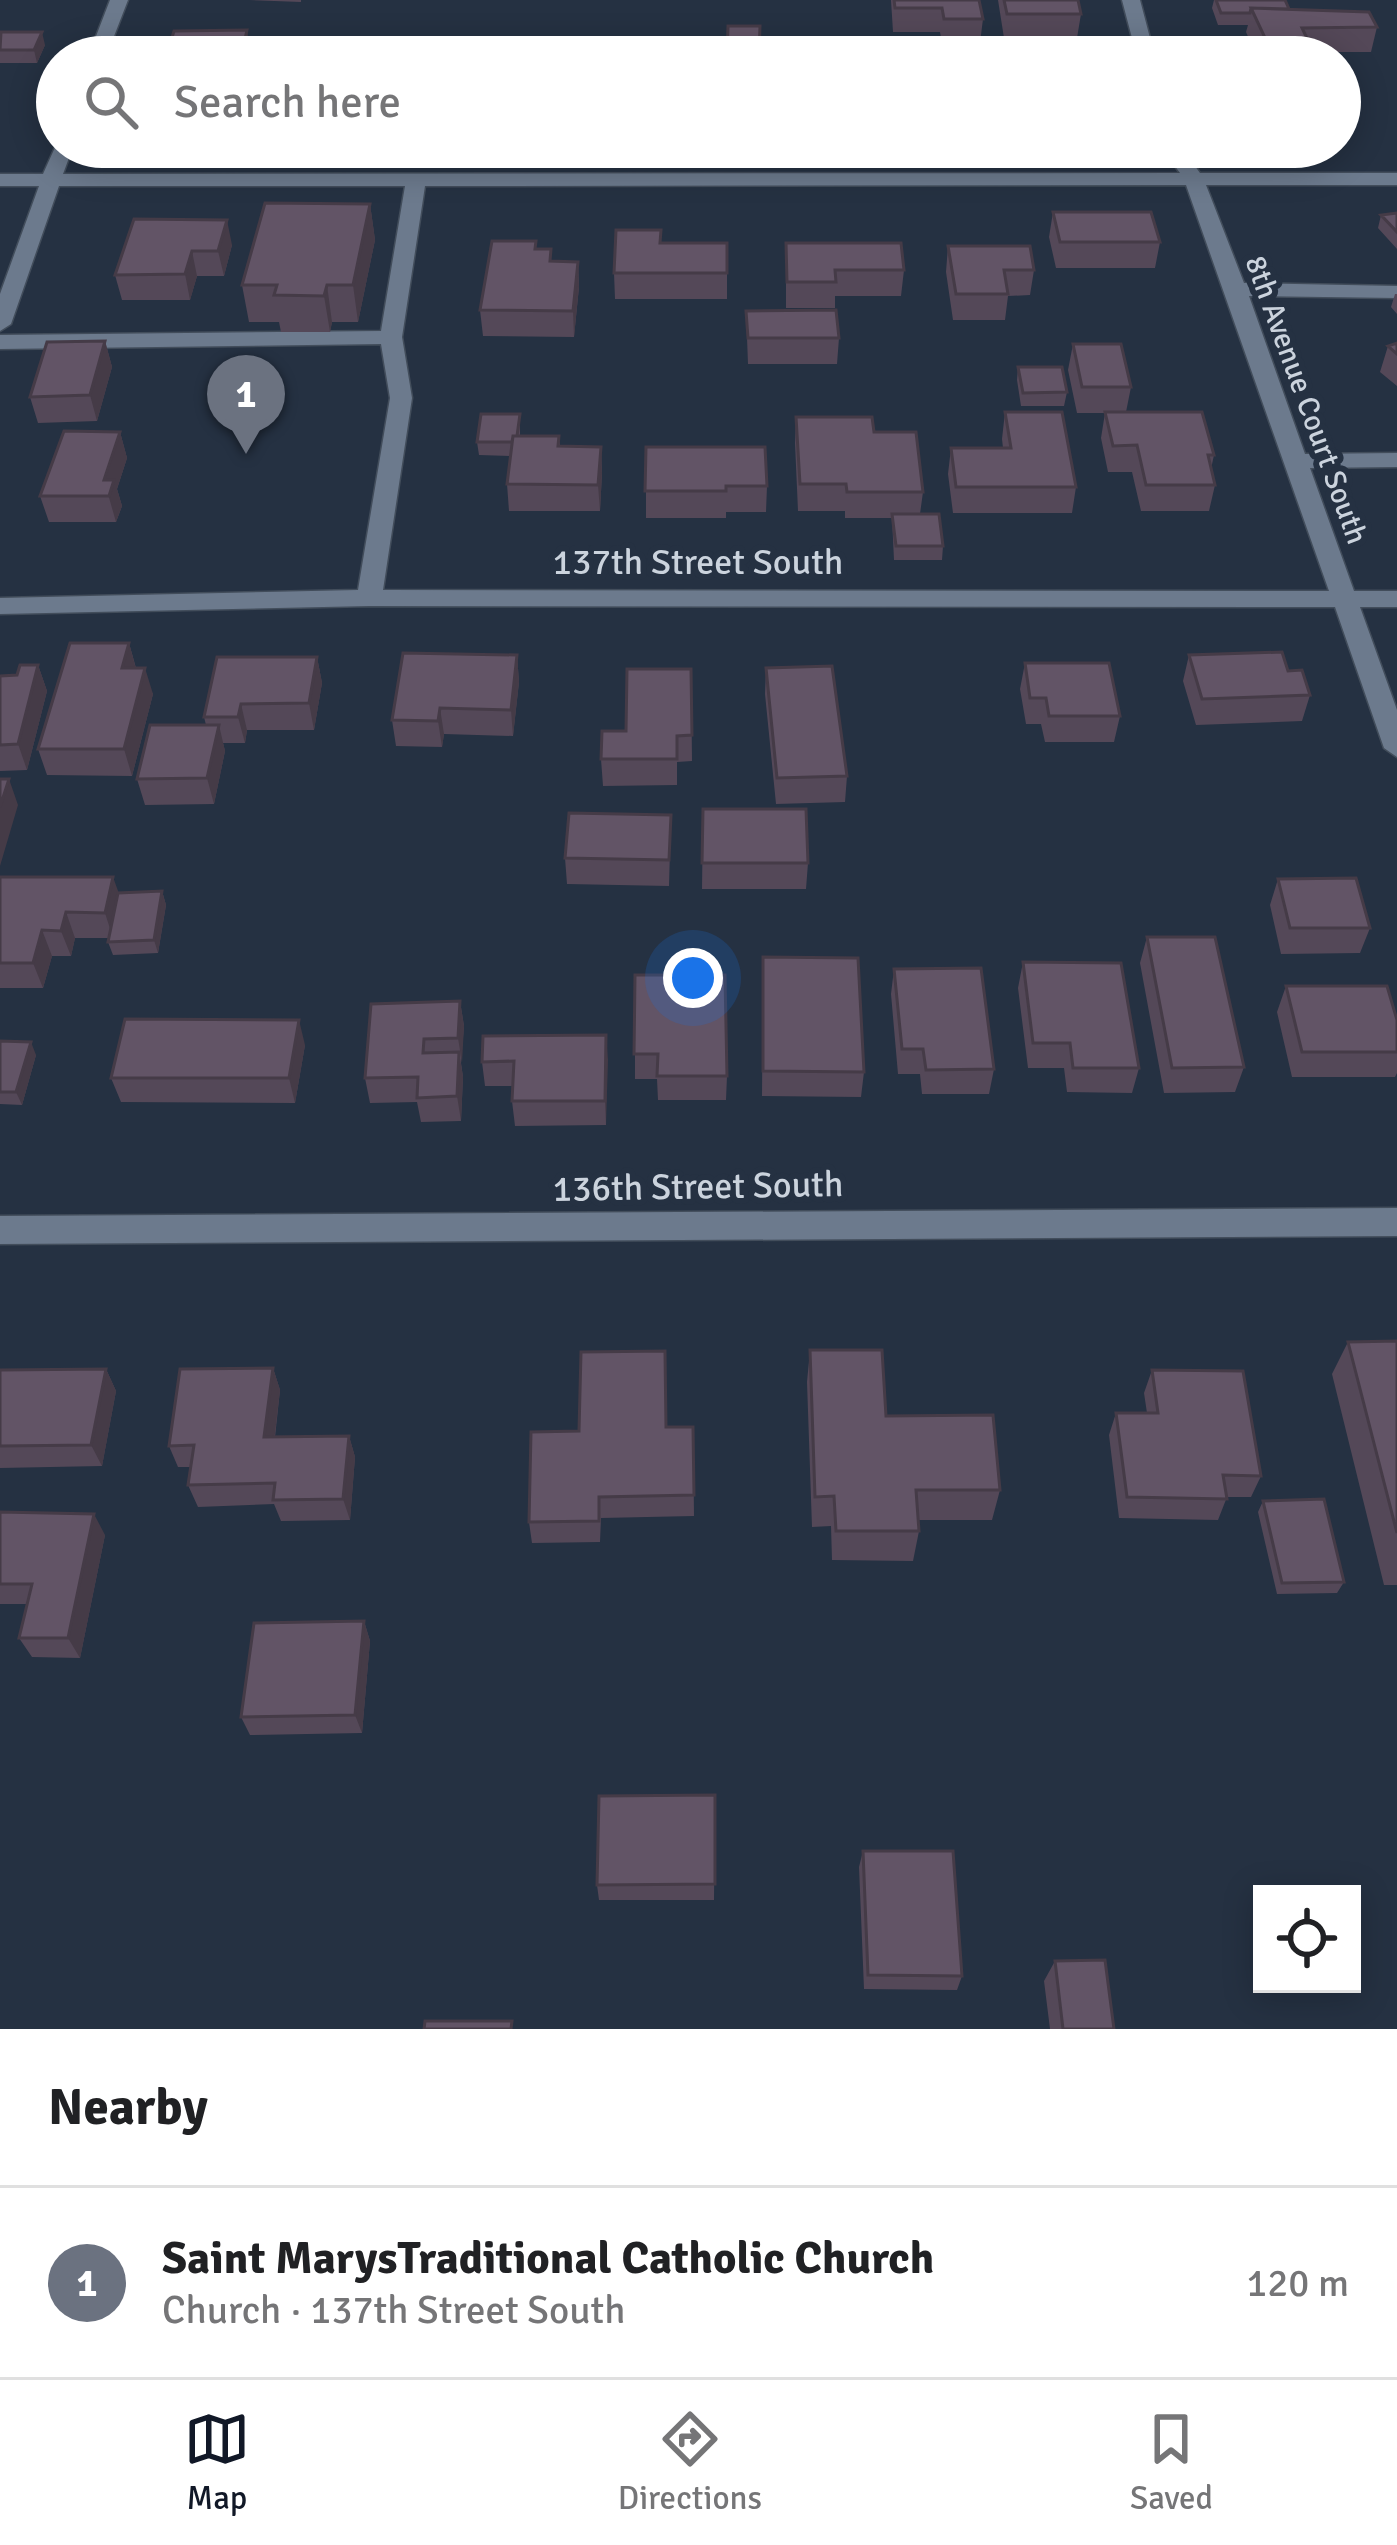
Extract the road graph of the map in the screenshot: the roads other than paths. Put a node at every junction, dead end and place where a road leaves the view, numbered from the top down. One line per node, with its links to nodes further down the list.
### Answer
1 (119, 0): 3 (street)
2 (1131, 0): 4 (street)
3 (105, 36)
4 (1140, 36)
5 (55, 168): 10 (street)
6 (1186, 168): 8 (street, 8th Avenue Court South)
7 (1397, 178): 8 (street)
8 (1194, 179): 11 (street); 12 (street, 8th Avenue Court South)
9 (0, 180): 10 (street)
10 (50, 180): 11 (street); 14 (street)
11 (416, 180): 15 (street)
12 (1236, 289): 13 (street); 18 (street, 8th Avenue Court South)
13 (1397, 292)
14 (0, 324)
15 (391, 337): 16 (street); 19 (street)
16 (0, 341)
17 (1397, 460): 18 (street)
18 (1297, 461): 21 (street, 8th Avenue Court South)
19 (369, 598): 21 (street, 137th Street South); 22 (street, 137th Street South)
20 (1397, 598): 21 (street, 137th Street South)
21 (1346, 599): 23 (street, 8th Avenue Court South)
22 (0, 606)
23 (1397, 748)
24 (1397, 1222): 25 (street, 136th Street South)
25 (0, 1230)

